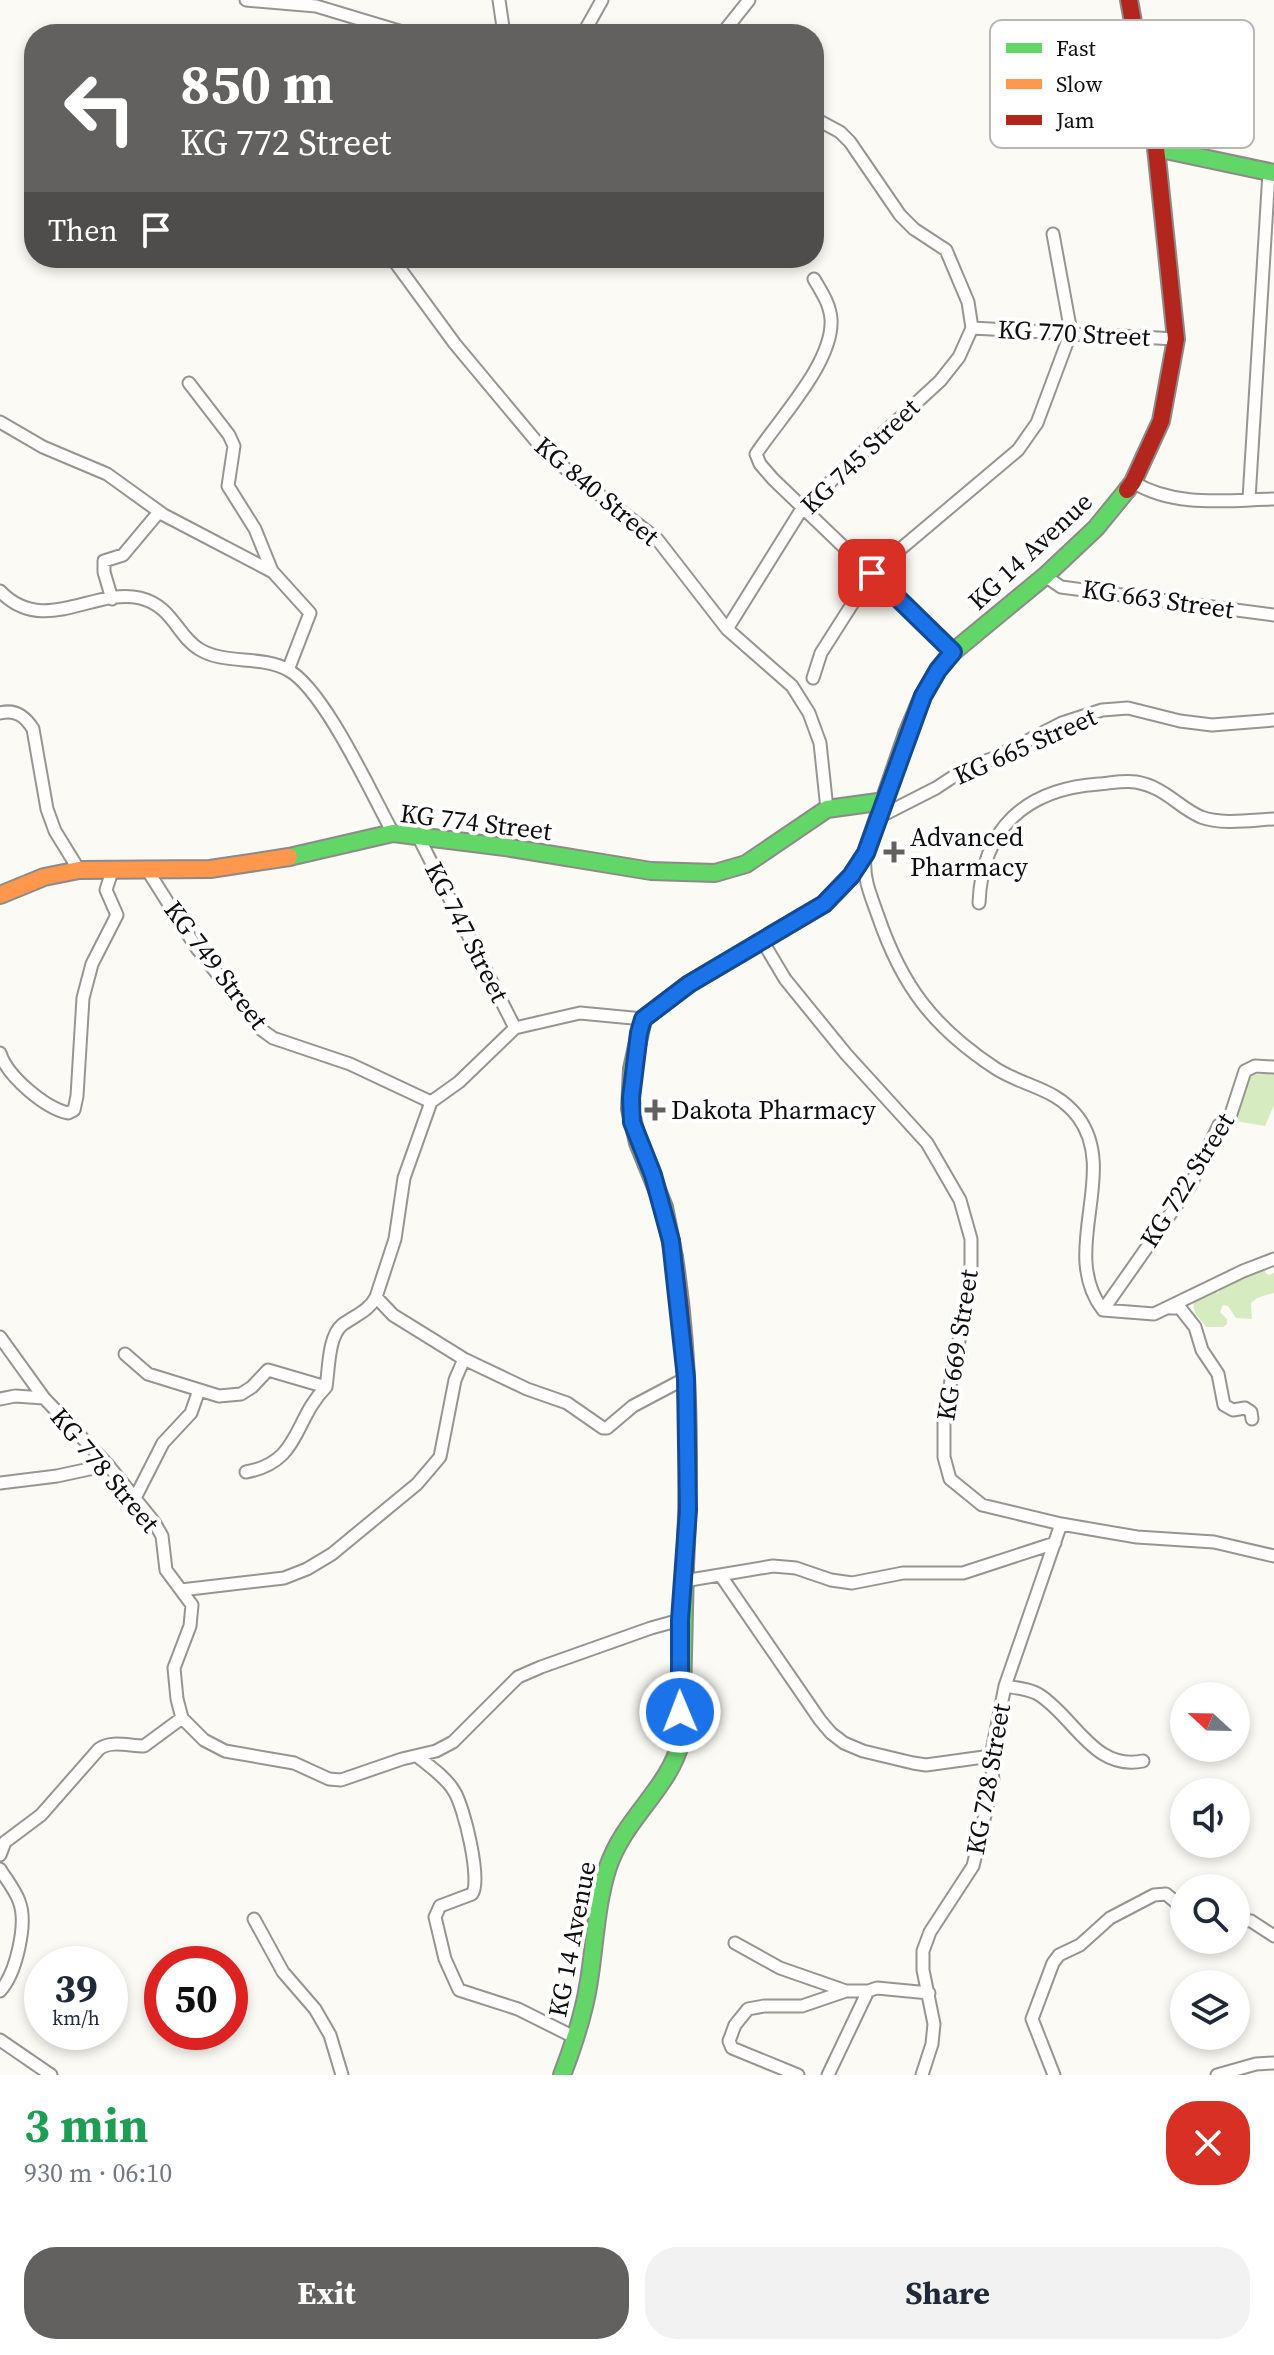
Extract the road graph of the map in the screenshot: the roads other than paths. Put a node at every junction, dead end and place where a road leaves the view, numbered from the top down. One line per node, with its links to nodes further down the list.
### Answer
1 (246, 0): 7 (street)
2 (499, 0): 8 (street)
3 (602, 0): 9 (street)
4 (749, 0): 10 (street)
5 (1129, 0): 6 (main road, KG 14 Avenue)
6 (1133, 20)
7 (376, 24)
8 (503, 24)
9 (589, 24)
10 (730, 24)
11 (824, 123): 17 (street)
12 (1156, 148): 13 (main road); 19 (main road, KG 14 Avenue)
13 (1272, 173): 23 (street)
14 (1053, 234): 18 (street)
15 (399, 268): 33 (street, KG 840 Street)
16 (814, 279): 25 (street)
17 (972, 328): 18 (street, KG 770 Street); 25 (street, KG 745 Street)
18 (1071, 332): 19 (street, KG 770 Street); 28 (street)
19 (1176, 339): 22 (main road, KG 14 Avenue)
20 (189, 383): 27 (street)
21 (0, 422): 26 (street)
22 (1133, 482): 23 (street); 29 (main road, KG 14 Avenue)
23 (1249, 499): 24 (street)
24 (1274, 499)
25 (803, 507): 28 (street); 33 (street, KG 745 Street)
26 (159, 512): 27 (street); 31 (street)
27 (272, 571): 35 (street)
28 (872, 573): 34 (street); 36 (street)
29 (1045, 576): 32 (street, KG 663 Street); 34 (main road, KG 14 Avenue)
30 (0, 591): 31 (street)
31 (112, 599): 35 (street)
32 (1274, 615)
33 (727, 629): 40 (street, KG 840 Street)
34 (953, 652): 39 (main road, KG 14 Avenue)
35 (288, 670): 43 (street)
36 (813, 678)
37 (0, 713): 48 (street)
38 (1274, 720): 41 (street, KG 665 Street)
39 (885, 801): 40 (main road, KG 774 Street); 41 (main road, KG 14 Avenue)
40 (827, 809): 44 (main road, KG 774 Street)
41 (879, 817): 45 (main road, KG 14 Avenue)
42 (1274, 819): 50 (street)
43 (393, 833): 44 (main road, KG 774 Street); 47 (main road, KG 774 Street)
44 (418, 836): 53 (street, KG 747 Street)
45 (866, 853): 51 (main road, KG 14 Avenue); 59 (street)
46 (113, 868): 47 (main road, KG 774 Street); 48 (main road, KG 774 Street); 54 (street)
47 (146, 868): 56 (street, KG 749 Street)
48 (79, 870): 49 (main road, KG 774 Street)
49 (0, 895)
50 (979, 903)
51 (763, 942): 52 (main road, KG 14 Avenue); 74 (street, KG 669 Street)
52 (643, 1019): 53 (street); 64 (main road, KG 14 Avenue)
53 (515, 1028): 56 (street)
54 (0, 1053)
55 (1274, 1067): 59 (street, KG 722 Street)
56 (431, 1102): 58 (street)
57 (1274, 1259): 60 (street)
58 (376, 1297): 63 (street); 65 (street)
59 (1103, 1310): 60 (street)
60 (1154, 1314): 69 (street)
61 (0, 1337): 67 (street, KG 778 Street)
62 (125, 1354): 66 (street)
63 (464, 1359): 64 (street); 79 (street)
64 (686, 1378): 78 (main road, KG 14 Avenue)
65 (326, 1387): 66 (street); 71 (street)
66 (199, 1390): 73 (street)
67 (44, 1398): 68 (street); 70 (street, KG 778 Street)
68 (0, 1399)
69 (1252, 1419)
70 (108, 1465): 72 (street); 73 (street, KG 778 Street)
71 (246, 1472)
72 (0, 1483)
73 (135, 1498): 79 (street, KG 778 Street)
74 (1061, 1524): 75 (street, KG 728 Street); 76 (street, KG 669 Street)
75 (1055, 1543): 77 (street); 81 (street, KG 728 Street)
76 (1274, 1556)
77 (721, 1576): 78 (street); 84 (street)
78 (684, 1581): 80 (main road, KG 14 Avenue)
79 (181, 1590): 82 (street, KG 778 Street)
80 (680, 1620): 83 (street); 97 (main road, KG 14 Avenue)
81 (1005, 1686): 84 (street, KG 728 Street); 85 (street)
82 (182, 1718): 83 (street); 86 (street)
83 (417, 1756): 97 (street)
84 (991, 1756): 96 (street, KG 728 Street)
85 (1143, 1761)
86 (0, 1855)
87 (0, 1869): 93 (street)
88 (1170, 1897): 106 (street)
89 (254, 1919): 101 (street)
90 (1250, 1921): 91 (street)
91 (1274, 1936)
92 (735, 1943): 94 (street)
93 (0, 1991)
94 (846, 1991): 95 (street); 103 (street)
95 (868, 1991): 96 (street); 104 (street)
96 (929, 1993): 105 (street, KG 728 Street)
97 (576, 2038): 102 (main road, KG 14 Avenue)
98 (0, 2040): 100 (street)
99 (1274, 2063): 107 (street)
100 (51, 2075)
101 (342, 2075)
102 (562, 2075)
103 (798, 2075)
104 (828, 2075)
105 (922, 2075)
106 (1054, 2075)
107 (1217, 2075)

